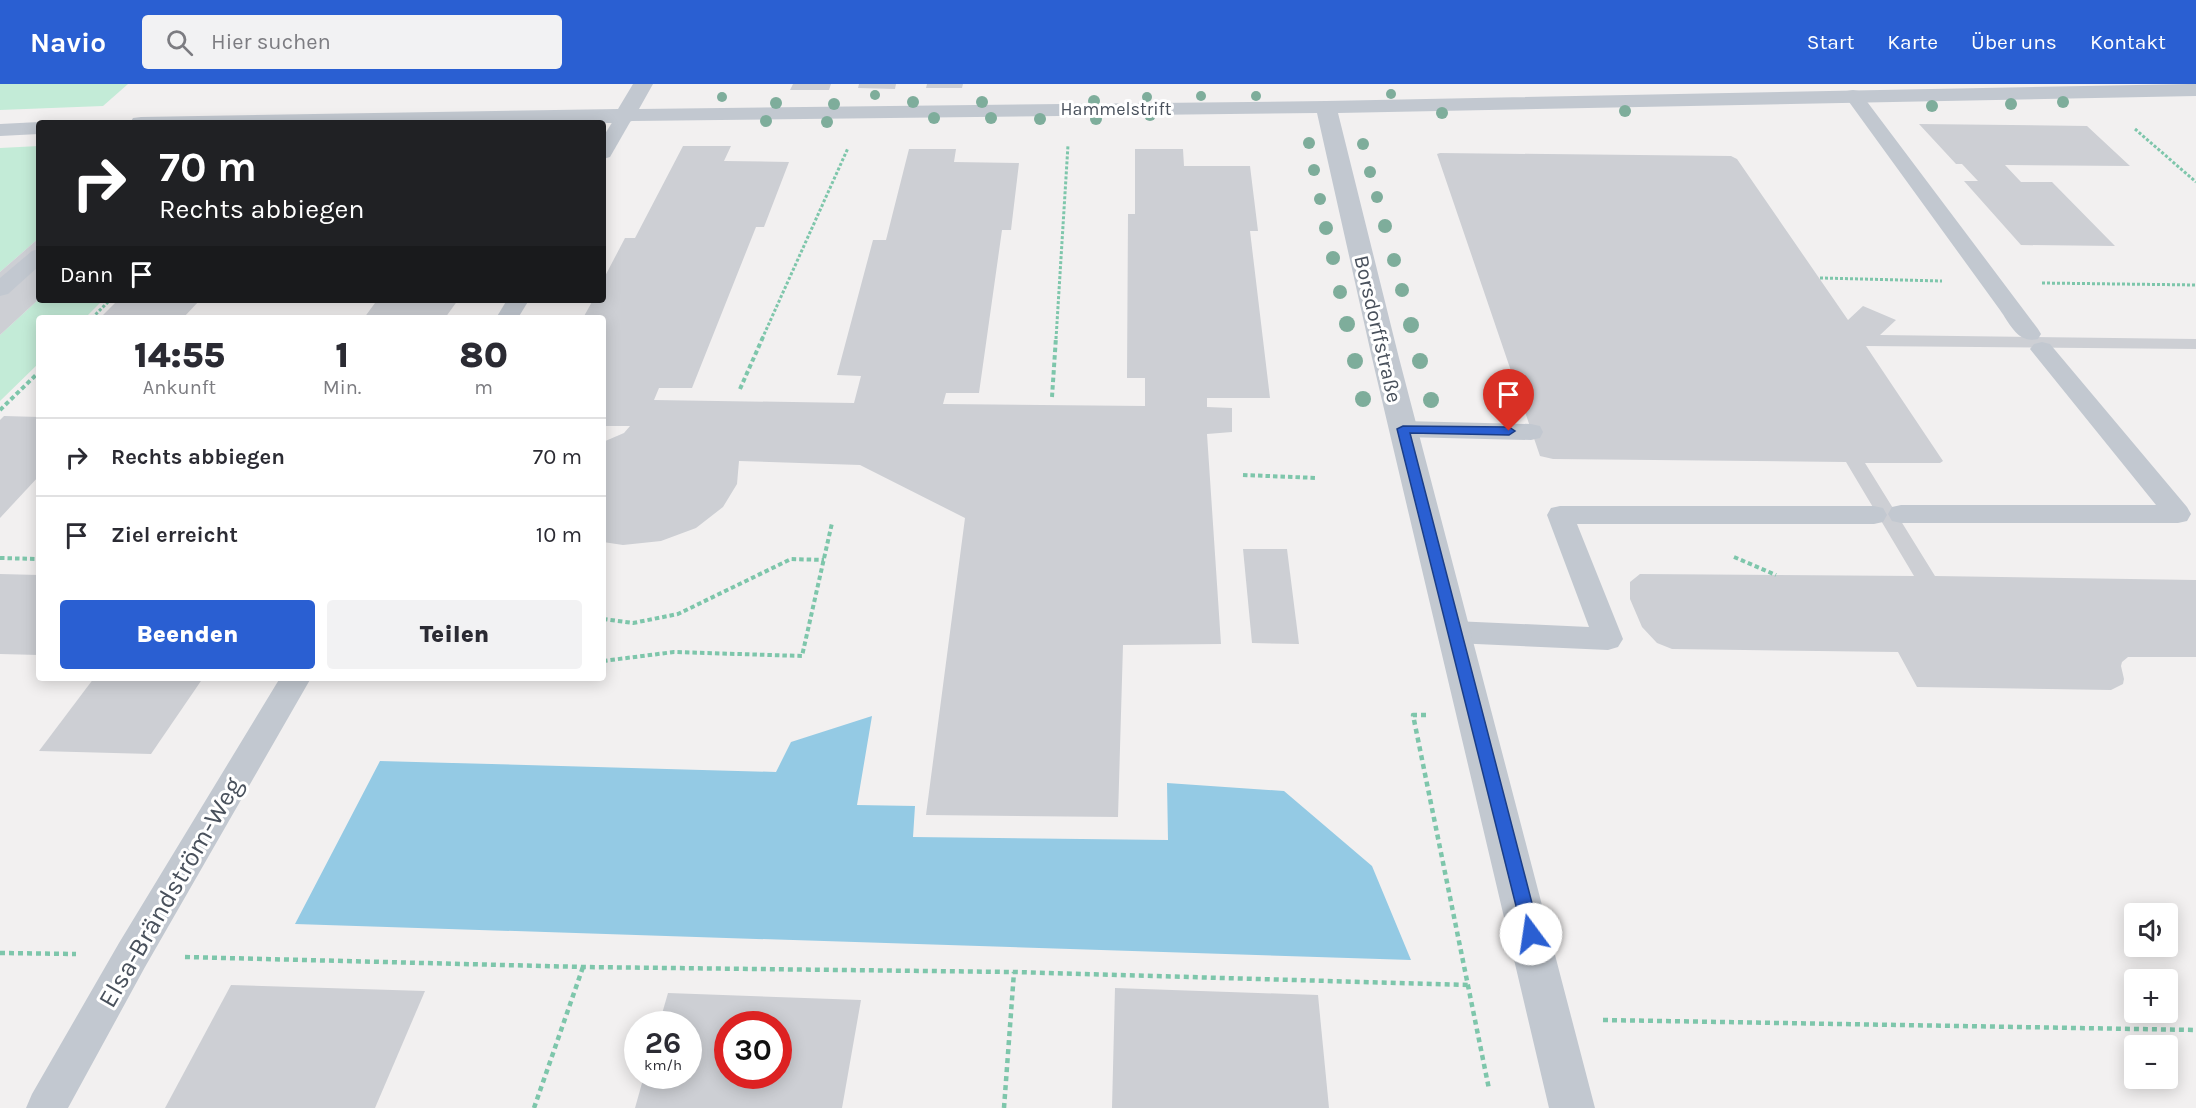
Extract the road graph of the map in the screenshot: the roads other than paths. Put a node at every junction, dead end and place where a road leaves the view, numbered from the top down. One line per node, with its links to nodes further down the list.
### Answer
1 (644, 84): 9 (street)
2 (1266, 84): 8 (street)
3 (2086, 88): 4 (street, Hammelstrift); 6 (street, Hammelstrift)
4 (2196, 90)
5 (1701, 91): 6 (street, Hammelstrift); 7 (street, Hammelstrift)
6 (1853, 95): 18 (lane)
7 (1326, 107): 8 (street, Hammelstrift); 16 (street, Borsdorffstraße)
8 (1269, 108): 9 (street, Hammelstrift)
9 (624, 117): 10 (street, Hammelstrift); 13 (lane)
10 (383, 120)
11 (36, 128): 12 (street)
12 (0, 130)
13 (606, 148)
14 (36, 258): 15 (lane)
15 (0, 289)
16 (1403, 429): 17 (lane); 19 (street, Borsdorffstraße)
17 (1531, 432)
18 (2187, 520): 19 (lane)
19 (1454, 632): 22 (street, Borsdorffstraße)
20 (294, 681): 21 (lane, Elsa-Brändström-Weg)
21 (46, 1108)
22 (1572, 1108)

